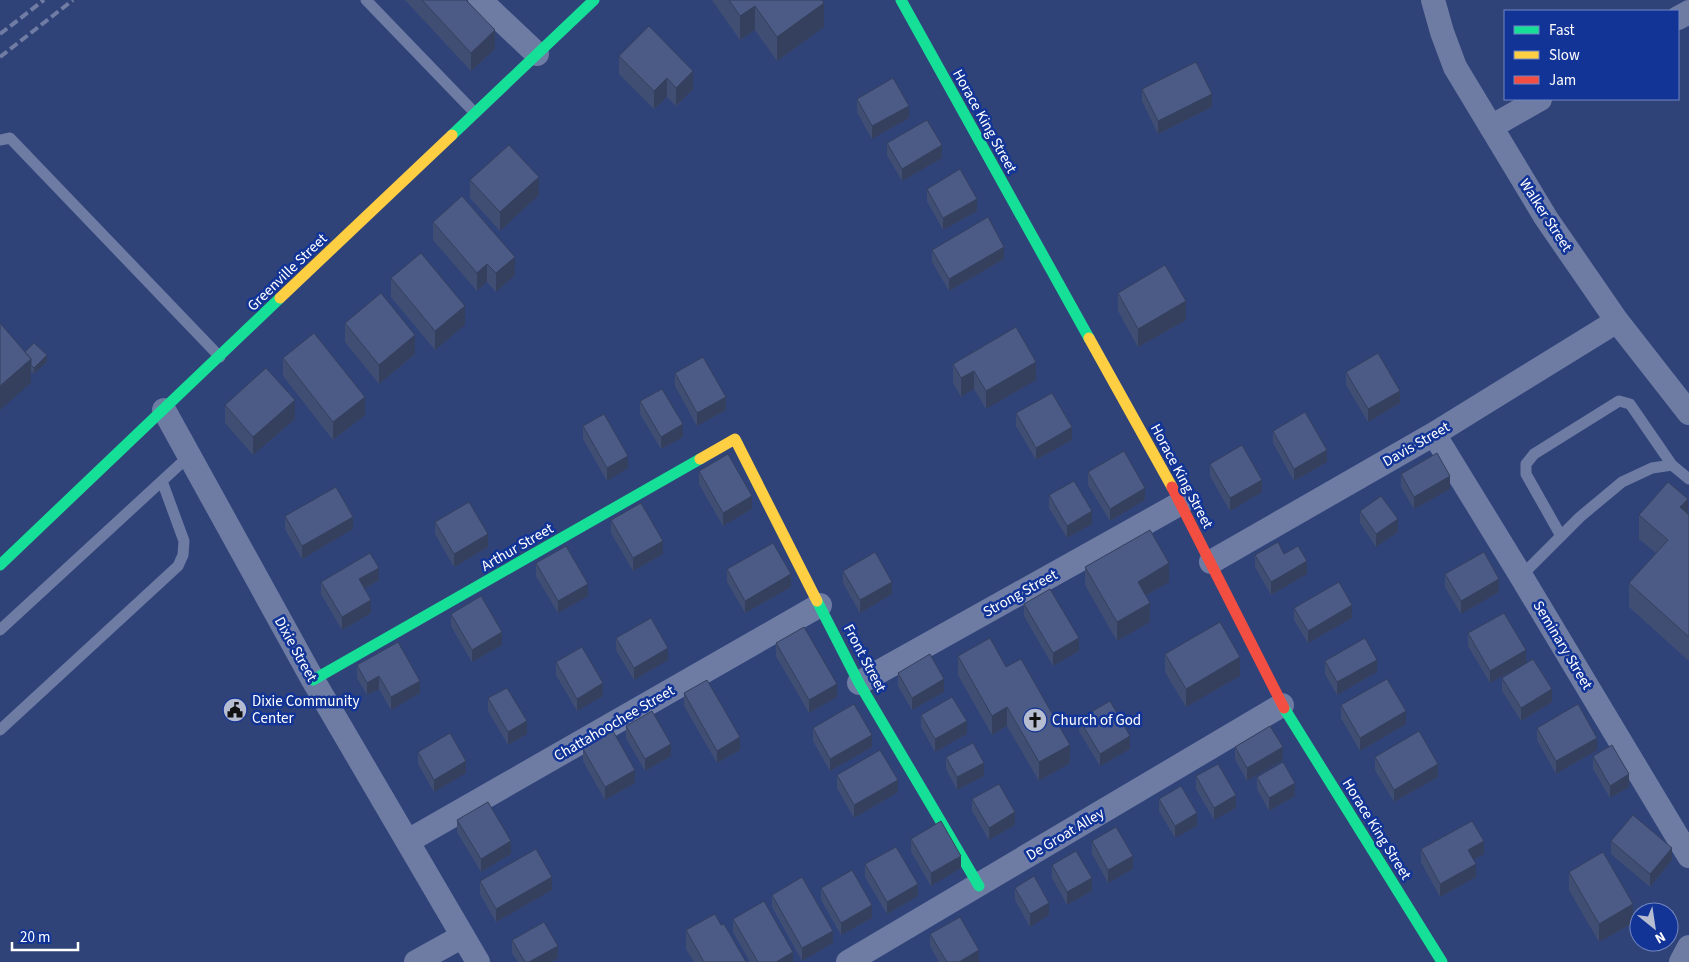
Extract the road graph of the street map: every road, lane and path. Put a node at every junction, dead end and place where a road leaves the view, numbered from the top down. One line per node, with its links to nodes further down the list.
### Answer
1 (366, 0): 8 (lane)
2 (480, 0): 6 (street)
3 (594, 0): 6 (street, Greenville Street)
4 (901, 0): 21 (street, Horace King Street)
5 (1433, 0): 9 (street, Walker Street)
6 (536, 54): 8 (street, Greenville Street)
7 (1538, 100): 9 (street)
8 (475, 113): 12 (street, Greenville Street)
9 (1491, 127): 11 (street, Walker Street)
10 (0, 140): 12 (lane)
11 (1617, 321): 14 (street, Walker Street); 15 (street, Davis Street)
12 (220, 357): 13 (street, Greenville Street)
13 (164, 410): 17 (street, Dixie Street); 24 (street, Greenville Street)
14 (1689, 413)
15 (1434, 434): 23 (street, Davis Street); 25 (street, Seminary Street)
16 (734, 439): 26 (street, Front Street); 28 (street, Arthur Street)
17 (189, 456): 20 (lane); 28 (street, Dixie Street)
18 (1672, 464): 19 (lane); 22 (lane); 22 (lane)
19 (1689, 479)
20 (162, 481): 27 (lane); 31 (lane)
21 (1181, 503): 23 (street, Horace King Street); 29 (street, Strong Street)
22 (1561, 536): 25 (lane)
23 (1211, 562): 30 (street, Horace King Street)
24 (0, 566)
25 (1522, 576): 33 (street, Seminary Street)
26 (820, 605): 29 (street, Front Street); 32 (street, Chattahoochee Street)
27 (0, 630)
28 (314, 680): 32 (street, Dixie Street)
29 (860, 683): 34 (street, Front Street)
30 (1282, 705): 34 (street, De Groat Alley); 40 (street, Horace King Street)
31 (0, 730)
32 (408, 841): 35 (street, Dixie Street)
33 (1689, 856)
34 (978, 886): 39 (street, De Groat Alley)
35 (463, 936): 37 (street); 38 (street, Dixie Street)
36 (1689, 947): 41 (street)
37 (416, 962)
38 (478, 962)
39 (848, 962)
40 (1442, 962)
41 (1681, 962)

